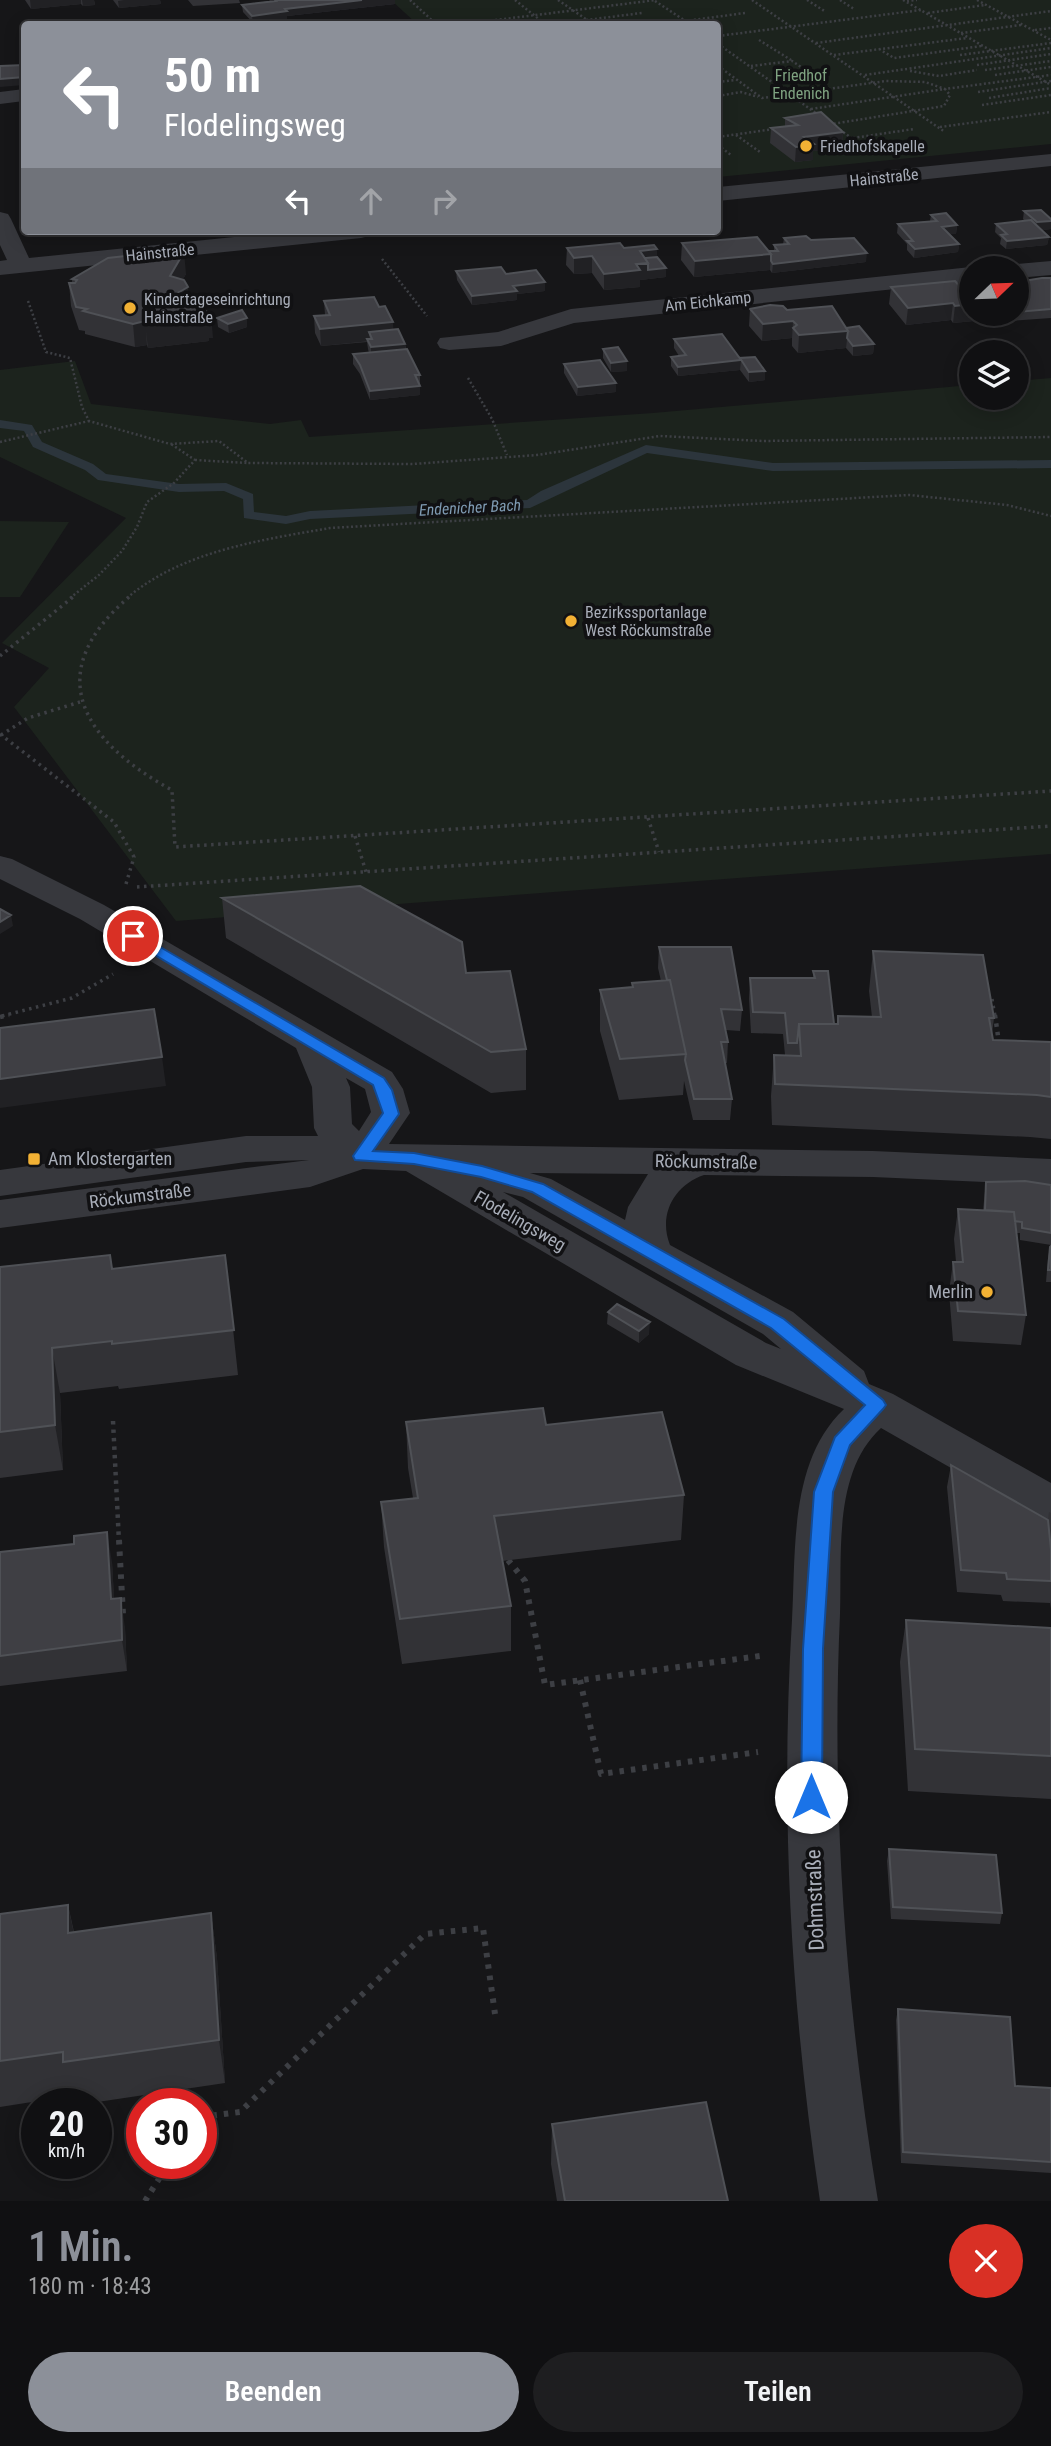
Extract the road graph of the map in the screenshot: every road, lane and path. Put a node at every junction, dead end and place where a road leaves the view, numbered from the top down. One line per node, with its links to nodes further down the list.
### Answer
1 (410, 0): 23 (path)
2 (514, 0): 20 (path)
3 (558, 0): 14 (path)
4 (655, 0): 14 (path); 26 (path)
5 (752, 0): 29 (path)
6 (807, 0): 16 (path)
7 (840, 0): 12 (path)
8 (917, 0): 10 (path)
9 (977, 0): 11 (path)
10 (905, 1): 13 (path)
11 (986, 5): 19 (path); 21 (path)
12 (855, 9)
13 (921, 10): 19 (path); 29 (path)
14 (573, 11): 20 (path); 22 (path)
15 (1051, 11): 21 (path)
16 (826, 12)
17 (642, 13): 22 (path)
18 (746, 13): 26 (path)
19 (926, 13): 28 (path)
20 (534, 16): 24 (path); 25 (path)
21 (1008, 17): 27 (path); 28 (path)
22 (586, 20)
23 (433, 21)
24 (490, 21)
25 (541, 21)
26 (685, 21)
27 (1022, 24): 31 (path); 32 (path)
28 (947, 25): 32 (path); 37 (path)
29 (791, 27): 33 (path); 37 (path)
30 (1051, 28): 31 (path)
31 (1033, 31): 36 (path)
32 (961, 33): 34 (path)
33 (721, 36)
34 (968, 37): 39 (path); 41 (path)
35 (759, 40): 49 (path)
36 (1051, 40): 44 (path)
37 (815, 43): 46 (path)
38 (721, 46): 42 (path)
39 (983, 46): 41 (path); 44 (path)
40 (1051, 48): 48 (path)
41 (879, 49): 46 (path)
42 (726, 50): 43 (path); 53 (path)
43 (721, 51)
44 (992, 51): 47 (path); 48 (path)
45 (1051, 54): 50 (path)
46 (833, 55): 63 (path)
47 (960, 55)
48 (1000, 56): 50 (path); 59 (path)
49 (792, 61): 53 (path); 69 (path)
50 (1008, 61): 52 (path); 54 (path)
51 (1051, 61): 54 (path)
52 (977, 65)
53 (750, 66): 73 (path)
54 (1017, 66): 58 (path); 60 (path)
55 (1051, 67): 60 (path)
56 (721, 69): 65 (path)
57 (977, 70): 59 (path)
58 (985, 70)
59 (899, 71): 63 (path)
60 (1026, 71): 61 (path); 64 (path)
61 (995, 75)
62 (1051, 75): 64 (path)
63 (863, 76): 67 (path)
64 (1036, 77): 68 (path); 71 (path)
65 (736, 80): 66 (path); 79 (path)
66 (721, 82)
67 (873, 82): 71 (path); 73 (path); 77 (path)
68 (1046, 82): 70 (path); 72 (path)
69 (825, 83)
70 (1051, 85): 80 (path)
71 (945, 89): 77 (path); 83 (path)
72 (978, 92)
73 (789, 94): 79 (path); 82 (path)
74 (21, 95): 78 (street)
75 (721, 95): 79 (path)
76 (1051, 95): 81 (path)
77 (895, 97): 82 (path); 83 (path)
78 (0, 98)
79 (762, 98)
80 (989, 98)
81 (982, 105)
82 (811, 109): 85 (path)
83 (916, 111): 87 (path); 88 (path)
84 (1051, 112): 88 (path)
85 (827, 121): 86 (path); 87 (path)
86 (814, 123)
87 (832, 124): 92 (path)
88 (939, 127): 95 (path)
89 (775, 128): 91 (path)
90 (914, 129): 92 (path)
91 (721, 137)
92 (852, 138): 93 (path)
93 (860, 143)
94 (1051, 160): 95 (street, Hainstraße)
95 (995, 166): 96 (street, Hainstraße)
96 (721, 194)
97 (0, 219): 100 (street)
98 (322, 235): 100 (street, Hainstraße)
99 (364, 235): 104 (path)
100 (11, 267)
101 (1051, 268): 102 (street)
102 (1029, 270)
103 (959, 275): 104 (street, Am Eichkamp)
104 (449, 343)
105 (46, 352): 107 (path)
106 (492, 419): 111 (path)
107 (89, 421): 109 (path); 110 (path)
108 (1051, 437): 111 (path)
109 (0, 442)
110 (170, 444): 112 (path); 113 (path)
111 (507, 456): 113 (path)
112 (195, 460): 113 (path); 115 (path)
113 (248, 463)
114 (1051, 516): 116 (path)
115 (0, 656)
116 (80, 702): 117 (path); 121 (path)
117 (1, 735): 124 (path)
118 (1051, 791): 119 (path)
119 (648, 818): 121 (path); 122 (path)
120 (1051, 826): 122 (path)
121 (355, 836): 124 (path)
122 (659, 852): 124 (path)
123 (0, 866): 125 (street)
124 (366, 872)
125 (156, 948): 127 (path); 128 (street)
126 (992, 999): 129 (path)
127 (0, 1017)
128 (313, 1044): 130 (street); 130 (street)
129 (1001, 1054)
130 (361, 1156): 131 (street, Röckumstraße); 134 (street, Röckumstraße); 135 (street, Röckumstraße)
131 (414, 1158): 132 (street, Röckumstraße); 136 (street, Flodelingsweg); 137 (street, Flodelingsweg)
132 (701, 1162): 133 (street, Röckumstraße); 136 (street)
133 (1051, 1172)
134 (0, 1183)
135 (0, 1213)
136 (653, 1252): 137 (street, Flodelingsweg)
137 (877, 1405): 139 (street, Flodelingsweg); 142 (street, Dohmstraße)
138 (113, 1421): 141 (path)
139 (1051, 1504)
140 (508, 1560): 143 (path)
141 (123, 1618)
142 (813, 1649): 143 (path); 144 (street, Dohmstraße)
143 (580, 1680): 144 (path)
144 (811, 1745): 149 (street, Dohmstraße)
145 (495, 2014): 146 (path)
146 (217, 2115)
147 (159, 2179): 148 (path)
148 (145, 2201)
149 (849, 2201)

